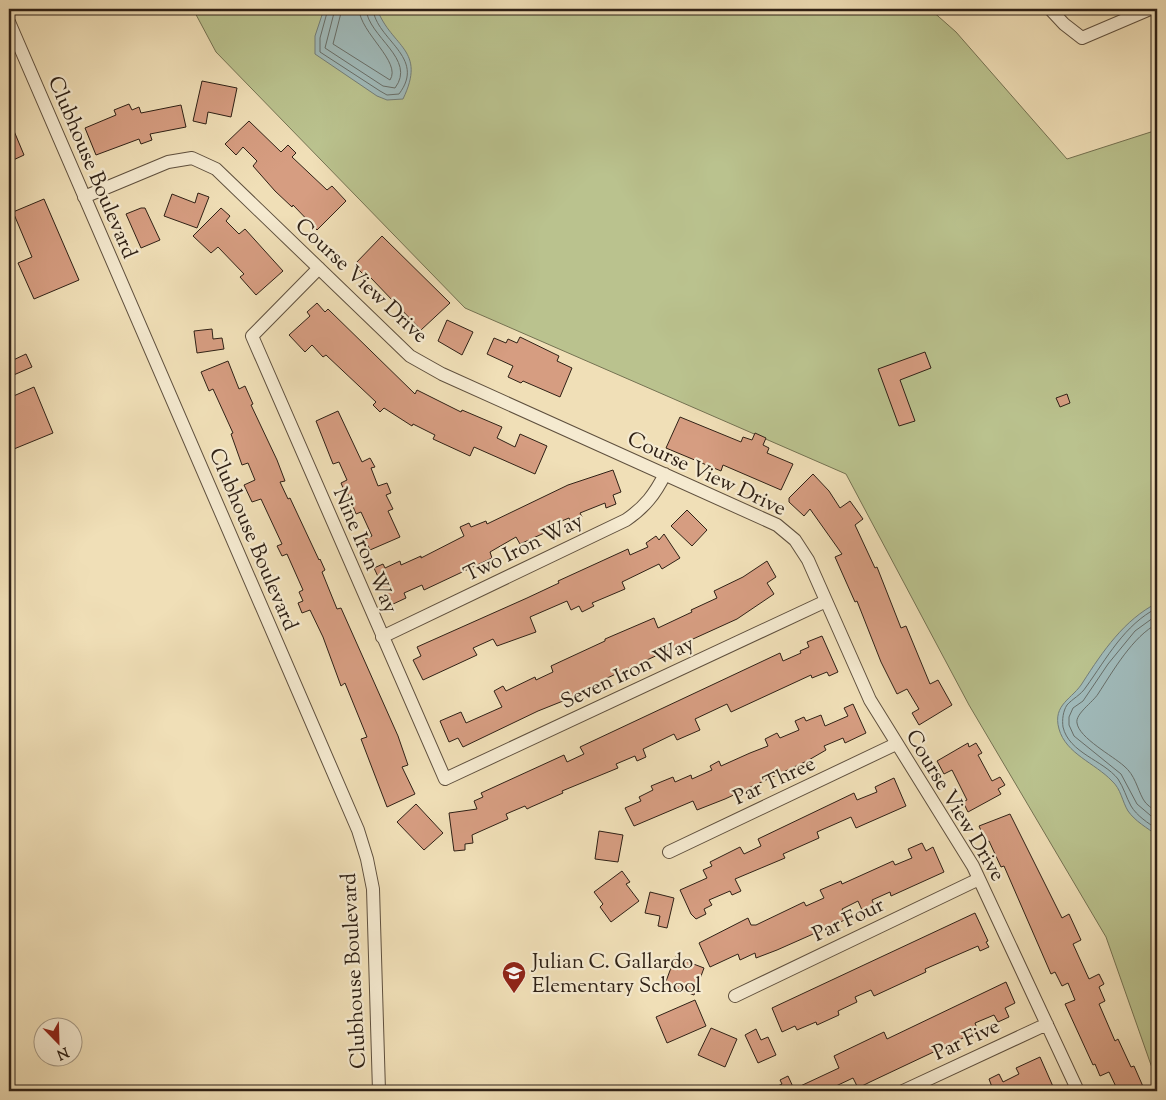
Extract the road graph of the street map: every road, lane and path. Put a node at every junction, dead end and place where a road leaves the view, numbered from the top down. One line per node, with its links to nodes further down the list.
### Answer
1 (1050, 9): 2 (street)
2 (1150, 9)
3 (9, 22): 4 (street, Clubhouse Boulevard)
4 (84, 197): 5 (street, Course View Drive); 15 (street, Clubhouse Boulevard)
5 (319, 268): 6 (street, Course View Drive); 8 (street, Nine Iron Way)
6 (665, 474): 7 (street, Course View Drive); 8 (street, Two Iron Way)
7 (826, 601): 9 (street, Course View Drive); 10 (street, Seven Iron Way)
8 (382, 637): 10 (street, Nine Iron Way)
9 (896, 744): 11 (street, Par Three); 12 (street, Course View Drive)
10 (446, 779)
11 (669, 852)
12 (979, 879): 13 (street, Par Four); 14 (street, Course View Drive)
13 (735, 996)
14 (1047, 1024): 16 (street, Par Five); 17 (street, Course View Drive)
15 (379, 1091)
16 (903, 1091)
17 (1078, 1091)

